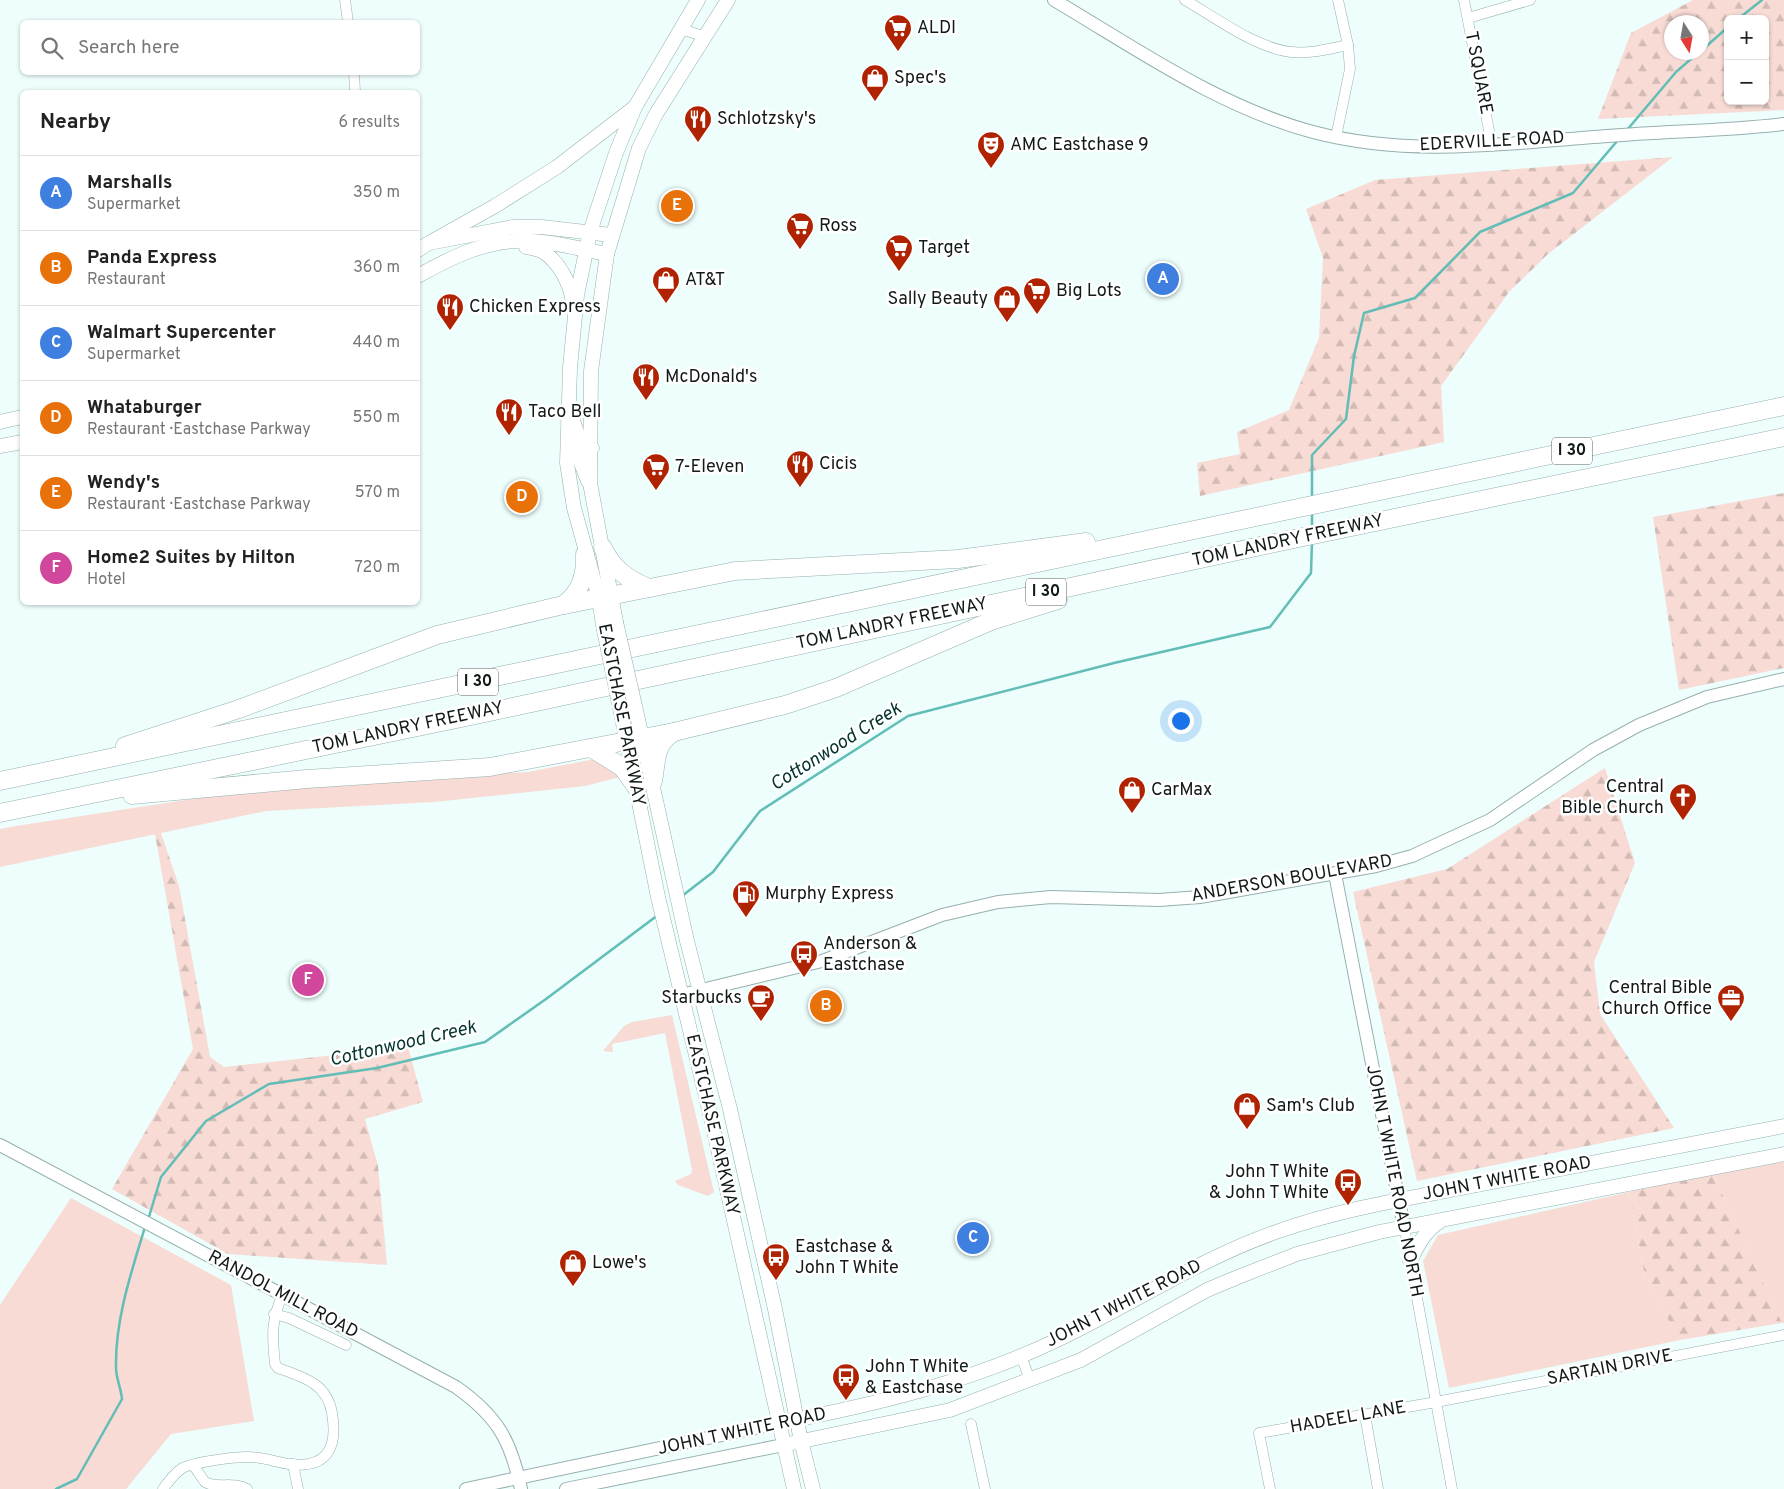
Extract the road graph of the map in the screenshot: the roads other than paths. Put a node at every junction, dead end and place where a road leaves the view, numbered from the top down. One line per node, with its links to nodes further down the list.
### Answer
1 (345, 0): 11 (street)
2 (698, 0): 12 (main road, EASTCHASE PARKWAY)
3 (728, 0): 13 (main road, EASTCHASE PARKWAY)
4 (1054, 0): 19 (street, EDERVILLE ROAD)
5 (1185, 0): 9 (street)
6 (1338, 0): 14 (street)
7 (1464, 0): 10 (street, T SQUARE)
8 (1530, 0): 10 (street)
9 (1199, 3): 14 (street)
10 (1468, 18): 20 (street, T SQUARE)
11 (348, 20)
12 (681, 29): 13 (street); 17 (main road, EASTCHASE PARKWAY)
13 (706, 37): 22 (main road, EASTCHASE PARKWAY)
14 (1348, 46): 19 (street)
15 (354, 75): 16 (street)
16 (355, 90)
17 (635, 107): 21 (main road, EASTCHASE PARKWAY); 24 (main road)
18 (1784, 124): 20 (street, EDERVILLE ROAD)
19 (1336, 136): 20 (street, EDERVILLE ROAD)
20 (1492, 146)
21 (590, 232): 22 (main road); 24 (main road); 25 (main road, EASTCHASE PARKWAY)
22 (611, 235): 26 (main road, EASTCHASE PARKWAY)
23 (508, 242): 25 (main road); 27 (main road); 28 (main road)
24 (423, 247)
25 (586, 250): 26 (main road); 28 (main road, EASTCHASE PARKWAY)
26 (607, 254): 36 (main road, EASTCHASE PARKWAY)
27 (420, 275)
28 (573, 323): 30 (main road, EASTCHASE PARKWAY)
29 (1784, 406): 39 (highway, TOM LANDRY FREEWAY / I 30)
30 (568, 410): 36 (main road); 37 (main road, EASTCHASE PARKWAY)
31 (20, 417): 32 (main road)
32 (0, 422)
33 (1784, 437): 42 (highway, TOM LANDRY FREEWAY / I 30)
34 (20, 442): 35 (main road)
35 (0, 446)
36 (592, 448): 38 (main road, EASTCHASE PARKWAY)
37 (568, 450): 38 (main road); 41 (main road, EASTCHASE PARKWAY)
38 (590, 483): 40 (main road, EASTCHASE PARKWAY)
39 (1266, 514): 43 (highway); 51 (highway, TOM LANDRY FREEWAY / I 30)
40 (603, 548): 43 (highway); 44 (main road, EASTCHASE PARKWAY)
41 (585, 554): 44 (main road, EASTCHASE PARKWAY); 45 (highway)
42 (1150, 571): 48 (highway); 54 (highway, TOM LANDRY FREEWAY / I 30)
43 (649, 588): 44 (highway)
44 (605, 597): 45 (highway); 46 (main road, EASTCHASE PARKWAY)
45 (563, 606): 51 (highway)
46 (610, 623): 49 (main road, EASTCHASE PARKWAY, bridge); 49 (main road, EASTCHASE PARKWAY, bridge)
47 (1784, 680): 56 (street, ANDERSON BOULEVARD)
48 (674, 732): 49 (highway); 53 (highway)
49 (634, 740): 50 (highway); 53 (main road, EASTCHASE PARKWAY)
50 (591, 748): 53 (highway); 54 (highway)
51 (40, 773): 52 (highway, TOM LANDRY FREEWAY / I 30)
52 (0, 781)
53 (645, 784): 57 (main road, EASTCHASE PARKWAY); 58 (main road, EASTCHASE PARKWAY)
54 (44, 803): 55 (highway, TOM LANDRY FREEWAY / I 30)
55 (0, 813)
56 (1335, 874): 57 (street, ANDERSON BOULEVARD); 63 (street, JOHN T WHITE ROAD NORTH)
57 (699, 991): 58 (street, ANDERSON BOULEVARD); 62 (main road, EASTCHASE PARKWAY)
58 (681, 996): 64 (main road, EASTCHASE PARKWAY)
59 (1784, 1126): 63 (main road, JOHN T WHITE ROAD)
60 (0, 1145): 68 (street, RANDOL MILL ROAD)
61 (1784, 1154): 65 (main road, JOHN T WHITE ROAD)
62 (750, 1196): 64 (main road); 76 (main road, EASTCHASE PARKWAY)
63 (1399, 1200): 66 (street, JOHN T WHITE ROAD NORTH); 72 (main road, JOHN T WHITE ROAD)
64 (729, 1201): 77 (main road, EASTCHASE PARKWAY)
65 (1443, 1220): 66 (main road, JOHN T WHITE ROAD); 67 (main road)
66 (1404, 1227): 67 (street, JOHN T WHITE ROAD NORTH); 73 (main road, JOHN T WHITE ROAD)
67 (1410, 1261): 74 (street, JOHN T WHITE ROAD NORTH)
68 (283, 1294): 69 (street); 83 (street, RANDOL MILL ROAD)
69 (274, 1314): 71 (street); 81 (street)
70 (1784, 1335): 74 (street, SARTAIN DRIVE)
71 (346, 1345)
72 (1021, 1356): 73 (street); 76 (main road, JOHN T WHITE ROAD)
73 (1030, 1380): 79 (main road, JOHN T WHITE ROAD)
74 (1436, 1402): 75 (street, HADEEL LANE); 94 (street, JOHN T WHITE ROAD NORTH)
75 (1365, 1415): 92 (street, HADEEL LANE); 93 (street)
76 (797, 1420): 77 (main road, JOHN T WHITE ROAD); 79 (main road, EASTCHASE PARKWAY)
77 (779, 1423): 80 (main road, EASTCHASE PARKWAY); 83 (street, JOHN T WHITE ROAD)
78 (971, 1424): 91 (street)
79 (801, 1441): 80 (main road, JOHN T WHITE ROAD); 90 (main road)
80 (783, 1445): 88 (street, JOHN T WHITE ROAD); 89 (main road)
81 (293, 1464): 82 (street); 86 (street)
82 (193, 1465): 84 (street); 85 (street)
83 (520, 1483): 87 (street, JOHN T WHITE ROAD)
84 (163, 1489)
85 (247, 1489)
86 (298, 1489)
87 (466, 1489)
88 (566, 1489)
89 (794, 1489)
90 (813, 1489)
91 (985, 1489)
92 (1270, 1489)
93 (1378, 1489)
94 (1452, 1489)

